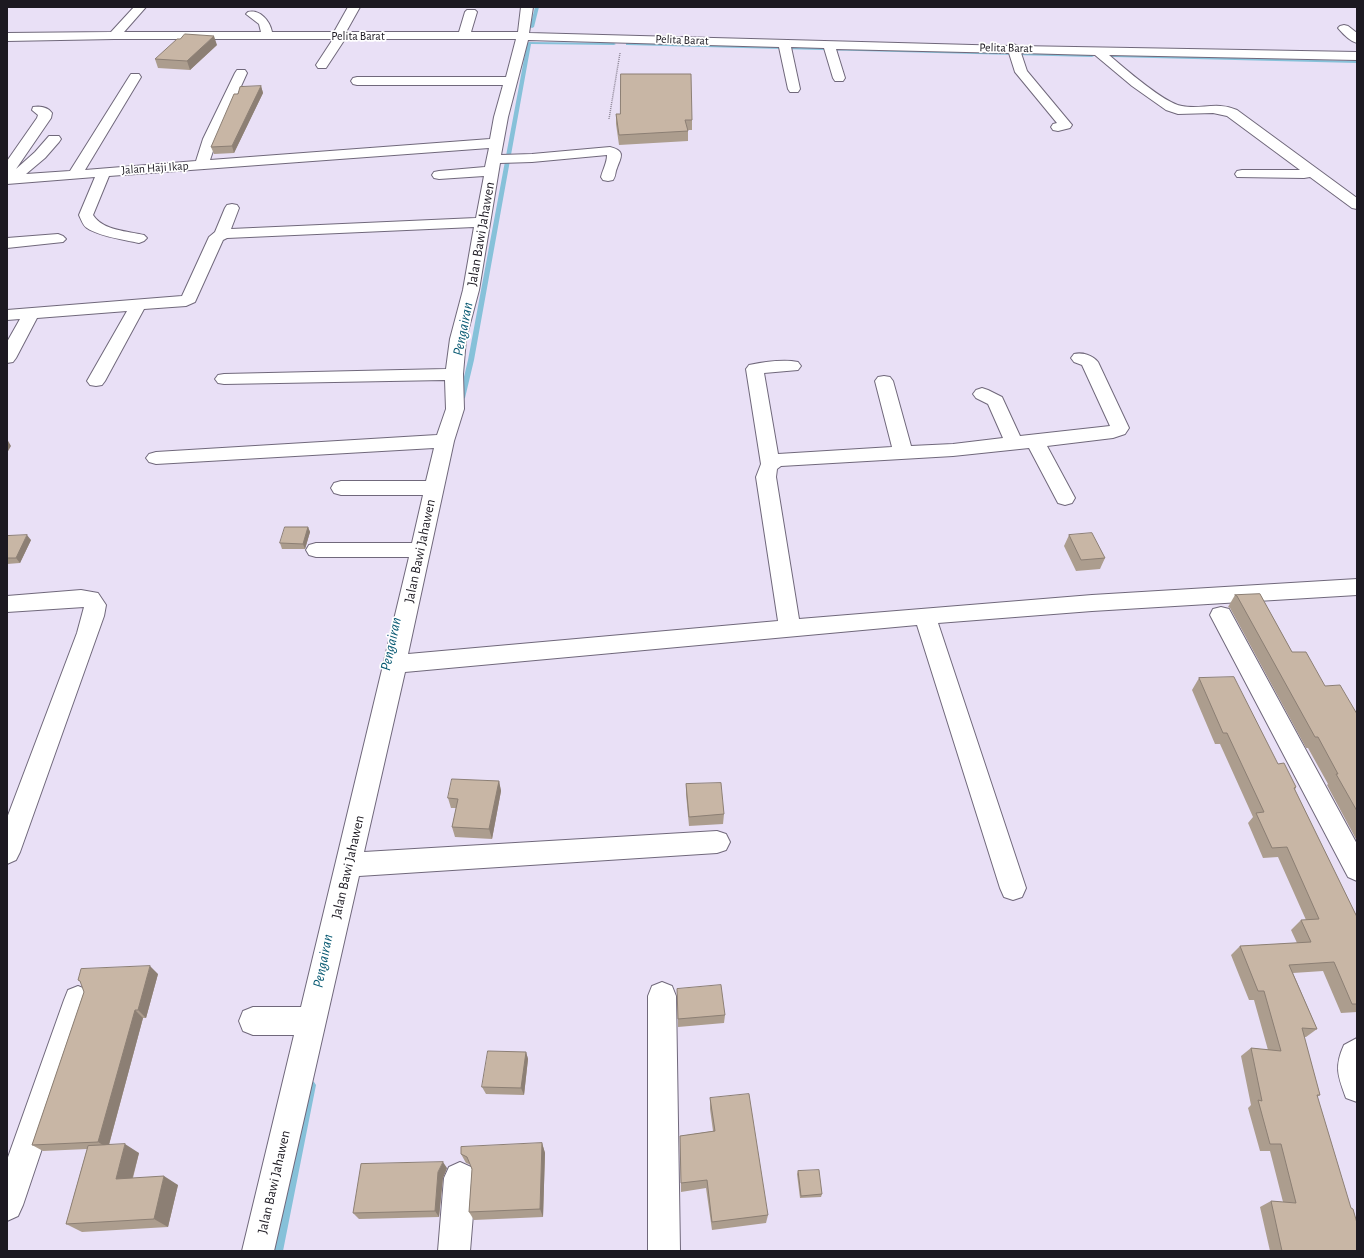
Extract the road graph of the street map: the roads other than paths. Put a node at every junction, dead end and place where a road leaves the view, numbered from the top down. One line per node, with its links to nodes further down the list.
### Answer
1 (140, 7): 7 (street)
2 (354, 7): 9 (street)
3 (527, 7): 11 (street, Jalan Bawi Jahawen)
4 (471, 12): 10 (street)
5 (252, 14): 8 (street)
6 (1344, 28): 13 (street)
7 (114, 35): 8 (street, Pelita Barat); 12 (street, Pelita Barat)
8 (267, 36): 9 (street, Pelita Barat)
9 (339, 36): 10 (street, Pelita Barat); 23 (street)
10 (464, 36): 11 (street, Pelita Barat)
11 (523, 36): 15 (street, Pelita Barat); 28 (street, Jalan Bawi Jahawen)
12 (7, 37)
13 (1357, 39)
14 (827, 40): 17 (street, Pelita Barat); 18 (street, Pelita Barat); 26 (street)
15 (747, 42): 17 (street, Pelita Barat); 20 (street)
16 (1268, 42): 21 (street)
17 (784, 43): 29 (street)
18 (1013, 48): 19 (street, Pelita Barat); 31 (street)
19 (1097, 50): 21 (street, Pelita Barat); 37 (street)
20 (713, 54)
21 (1277, 54): 22 (street, Pelita Barat)
22 (1357, 56)
23 (322, 66)
24 (241, 73): 34 (street, Jalan Haji Ikap)
25 (134, 77): 38 (street)
26 (839, 78)
27 (357, 81): 28 (street)
28 (511, 81): 33 (street, Jalan Bawi Jahawen)
29 (794, 89)
30 (38, 110): 41 (street)
31 (1058, 127)
32 (54, 139): 41 (street)
33 (496, 143): 34 (street); 35 (street, Jalan Bawi Jahawen)
34 (202, 165): 36 (street, Jalan Haji Ikap)
35 (493, 165): 40 (street); 42 (street); 45 (street, Jalan Bawi Jahawen)
36 (104, 172): 38 (street, Jalan Haji Ikap); 47 (street)
37 (1313, 172): 39 (street); 43 (street)
38 (75, 174): 41 (street, Jalan Haji Ikap)
39 (1242, 174)
40 (439, 175)
41 (9, 177)
42 (608, 177)
43 (1357, 205)
44 (232, 208): 46 (street)
45 (483, 222): 46 (street); 56 (street, Jalan Bawi Jahawen)
46 (222, 234): 50 (street)
47 (139, 238)
48 (58, 239): 49 (street)
49 (7, 243)
50 (138, 305): 51 (street); 58 (street)
51 (31, 314): 52 (street); 53 (street)
52 (7, 315)
53 (8, 358)
54 (1080, 358): 62 (street)
55 (792, 366): 66 (street)
56 (454, 374): 57 (street); 61 (street, Jalan Bawi Jahawen)
57 (224, 378)
58 (96, 381)
59 (884, 381): 64 (street)
60 (982, 394): 63 (street)
61 (445, 441): 65 (street); 68 (street, Jalan Bawi Jahawen)
62 (1035, 441): 63 (street); 69 (street)
63 (1014, 443): 64 (street)
64 (903, 453): 66 (street)
65 (156, 458)
66 (770, 464): 76 (street)
67 (341, 488): 68 (street)
68 (434, 488): 71 (street, Jalan Bawi Jahawen)
69 (1065, 498)
70 (316, 550): 71 (street)
71 (420, 550): 77 (street, Jalan Bawi Jahawen)
72 (1357, 587): 75 (street)
73 (7, 604): 79 (street)
74 (1221, 615): 81 (street)
75 (924, 616): 76 (street); 82 (street)
76 (790, 628): 77 (street)
77 (395, 664): 80 (street, Jalan Bawi Jahawen)
78 (717, 842): 80 (street)
79 (7, 852)
80 (348, 865): 86 (street, Jalan Bawi Jahawen)
81 (1357, 869)
82 (1013, 888)
83 (662, 996): 93 (street)
84 (78, 1000): 90 (street)
85 (253, 1021): 86 (street)
86 (311, 1021): 91 (street, Jalan Bawi Jahawen)
87 (1357, 1053): 88 (street)
88 (1357, 1087)
89 (460, 1178): 92 (street)
90 (7, 1205)
91 (258, 1251)
92 (454, 1251)
93 (664, 1251)

